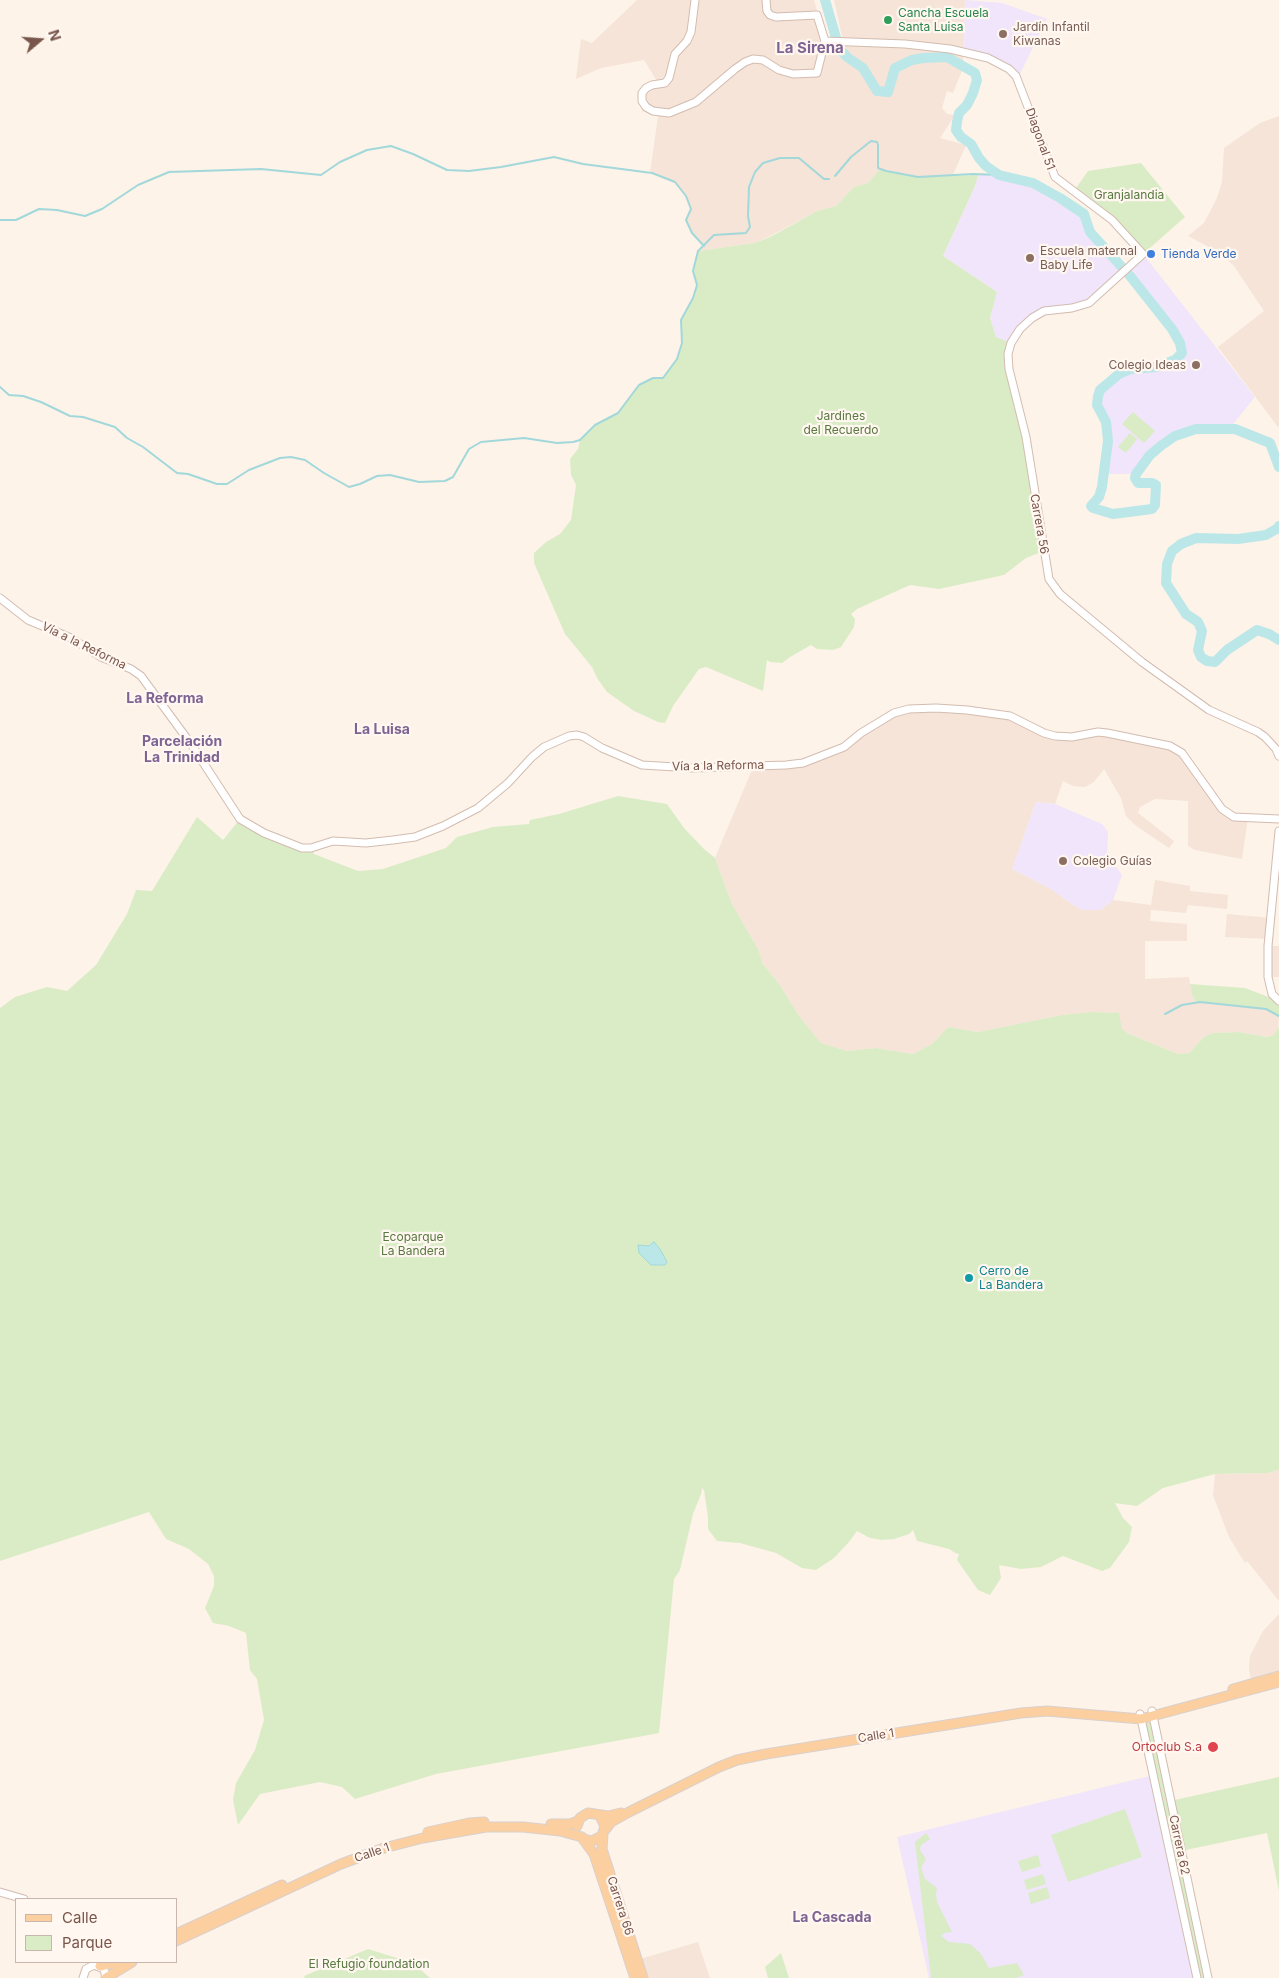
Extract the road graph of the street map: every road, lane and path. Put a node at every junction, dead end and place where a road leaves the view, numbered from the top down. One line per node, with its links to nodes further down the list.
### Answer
1 (695, 0): 3 (street)
2 (766, 0): 3 (street)
3 (828, 41): 4 (street, Diagonal 51)
4 (1143, 254): 6 (street, Carrera 56)
5 (0, 598): 7 (street, Vía a la Reforma)
6 (1279, 756)
7 (1279, 819)
8 (1279, 830): 9 (street)
9 (1278, 1001)
10 (1279, 1676): 12 (main road, Calle 1)
11 (1279, 1682): 12 (main road, Calle 1)
12 (1153, 1714): 13 (main road, Calle 1); 23 (street, Carrera 62)
13 (1139, 1717): 14 (main road, Calle 1); 24 (street, Carrera 62)
14 (629, 1812): 15 (main road, Calle 1); 17 (main road, Calle 1)
15 (600, 1816): 16 (main road); 17 (main road)
16 (578, 1821): 18 (main road); 21 (main road, Calle 1)
17 (604, 1833): 18 (main road); 31 (main road, Carrera 66)
18 (582, 1838): 22 (main road, Calle 1); 30 (main road, Carrera 66)
19 (0, 1892): 20 (street)
20 (21, 1898)
21 (178, 1933)
22 (178, 1940)
23 (1202, 1948): 24 (street); 33 (street, Carrera 62)
24 (1191, 1950): 32 (street, Carrera 62)
25 (130, 1963): 29 (main road)
26 (96, 1964): 27 (street); 29 (street)
27 (84, 1974): 28 (street)
28 (77, 1978)
29 (106, 1978)
30 (635, 1978)
31 (643, 1978)
32 (1197, 1978)
33 (1208, 1978)

